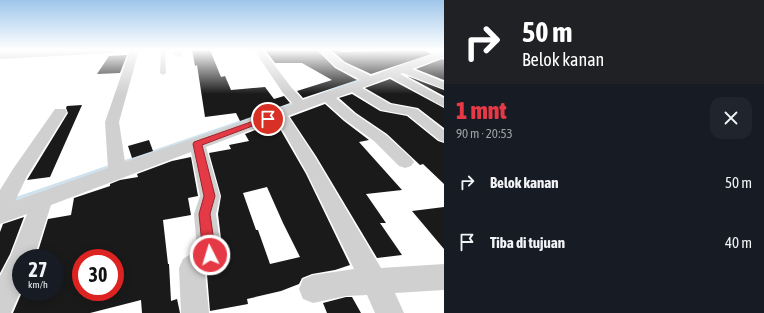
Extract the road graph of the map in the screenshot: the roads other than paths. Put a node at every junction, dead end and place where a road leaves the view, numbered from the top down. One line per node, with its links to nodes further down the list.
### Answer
1 (131, 65): 19 (street)
2 (163, 65): 7 (lane)
3 (269, 65): 13 (street)
4 (340, 65): 8 (street)
5 (421, 65): 6 (street)
6 (398, 72): 8 (street); 9 (street); 12 (street)
7 (163, 73)
8 (372, 81): 10 (street)
9 (444, 86)
10 (354, 88): 11 (street); 16 (street)
11 (327, 97): 13 (street); 18 (street)
12 (444, 103)
13 (302, 106): 15 (street)
14 (60, 112): 21 (street)
15 (280, 115): 17 (street); 26 (street)
16 (444, 136)
17 (197, 144): 19 (street); 29 (street)
18 (405, 162)
19 (117, 174): 20 (street)
20 (42, 201): 22 (street); 23 (street)
21 (0, 209)
22 (0, 215)
23 (25, 249)
24 (444, 277): 26 (street)
25 (12, 280): 28 (street)
26 (375, 282): 27 (street); 30 (street)
27 (313, 289)
28 (0, 305)
29 (195, 313)
30 (390, 313)

